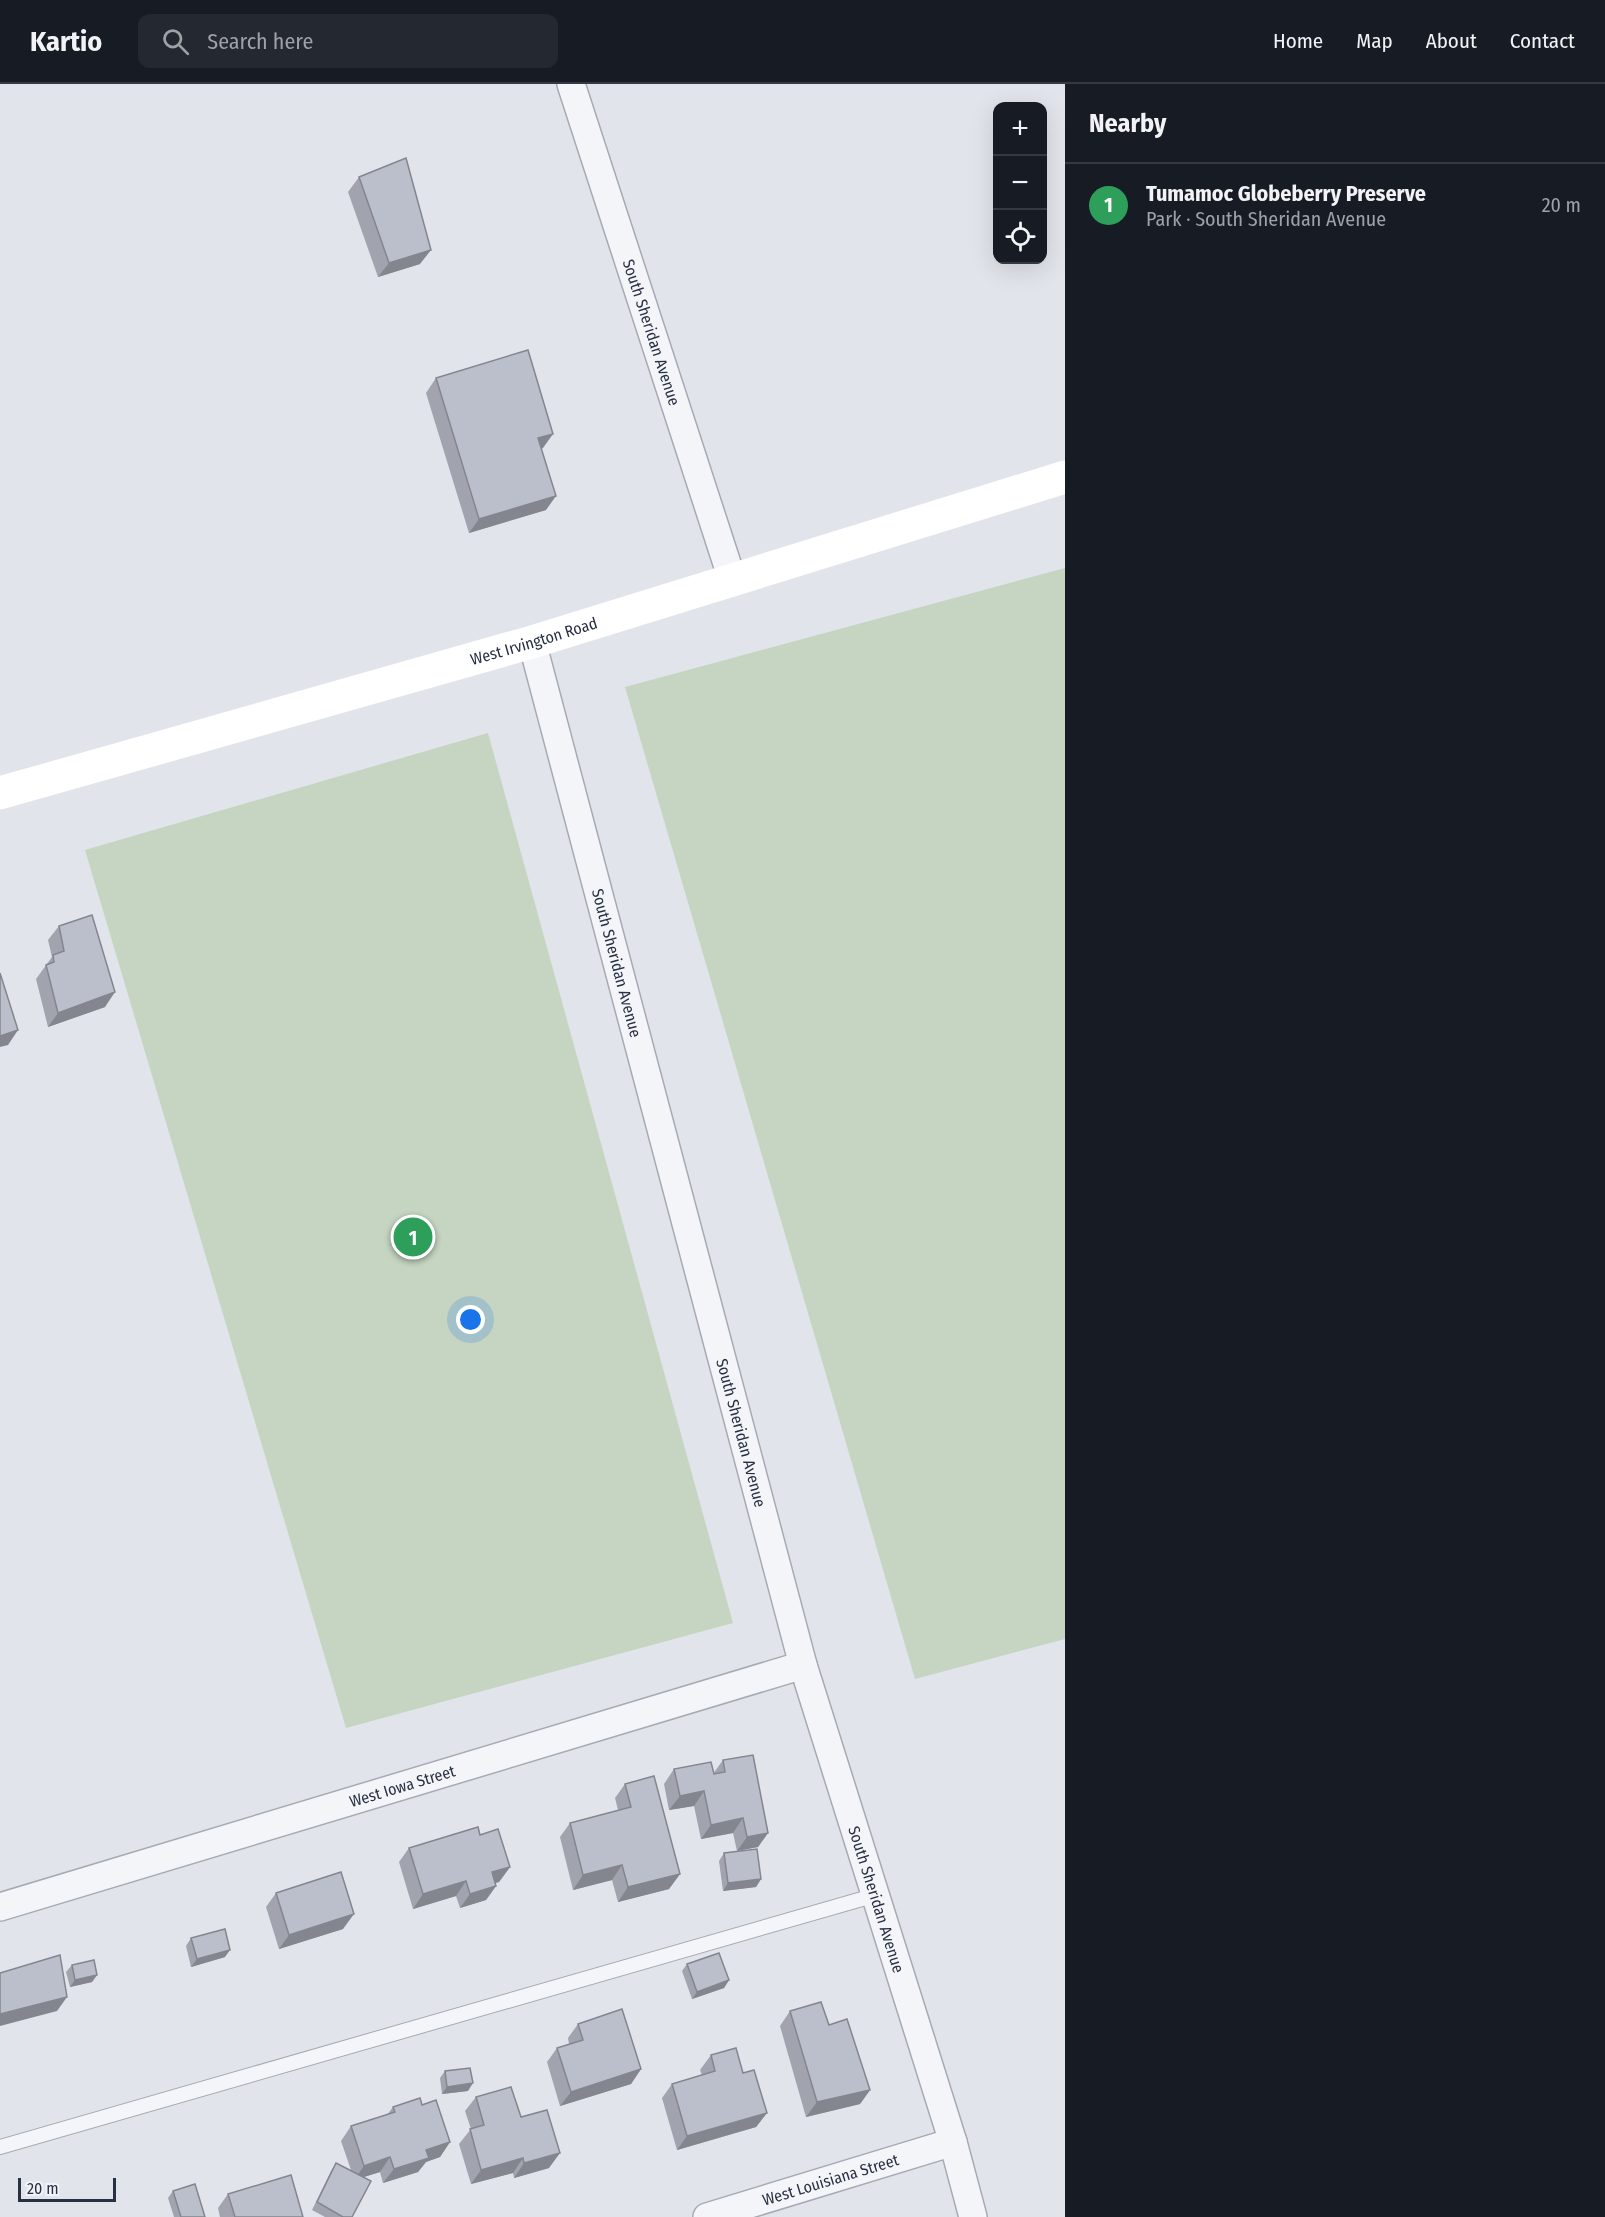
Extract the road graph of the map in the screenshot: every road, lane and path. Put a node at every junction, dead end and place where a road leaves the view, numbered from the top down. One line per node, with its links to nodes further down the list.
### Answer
1 (571, 84): 3 (street, South Sheridan Avenue)
2 (1065, 477): 3 (street, West Irvington Road)
3 (732, 579): 4 (street, West Irvington Road)
4 (532, 642): 5 (street, West Irvington Road); 6 (street, South Sheridan Avenue)
5 (0, 794)
6 (803, 1665): 7 (street, South Sheridan Avenue); 8 (street, West Iowa Street)
7 (876, 1895): 9 (street, South Sheridan Avenue); 10 (lane)
8 (0, 1907)
9 (953, 2142): 11 (street, West Louisiana Street); 12 (street, South Sheridan Avenue)
10 (0, 2147)
11 (707, 2217)
12 (973, 2217)

